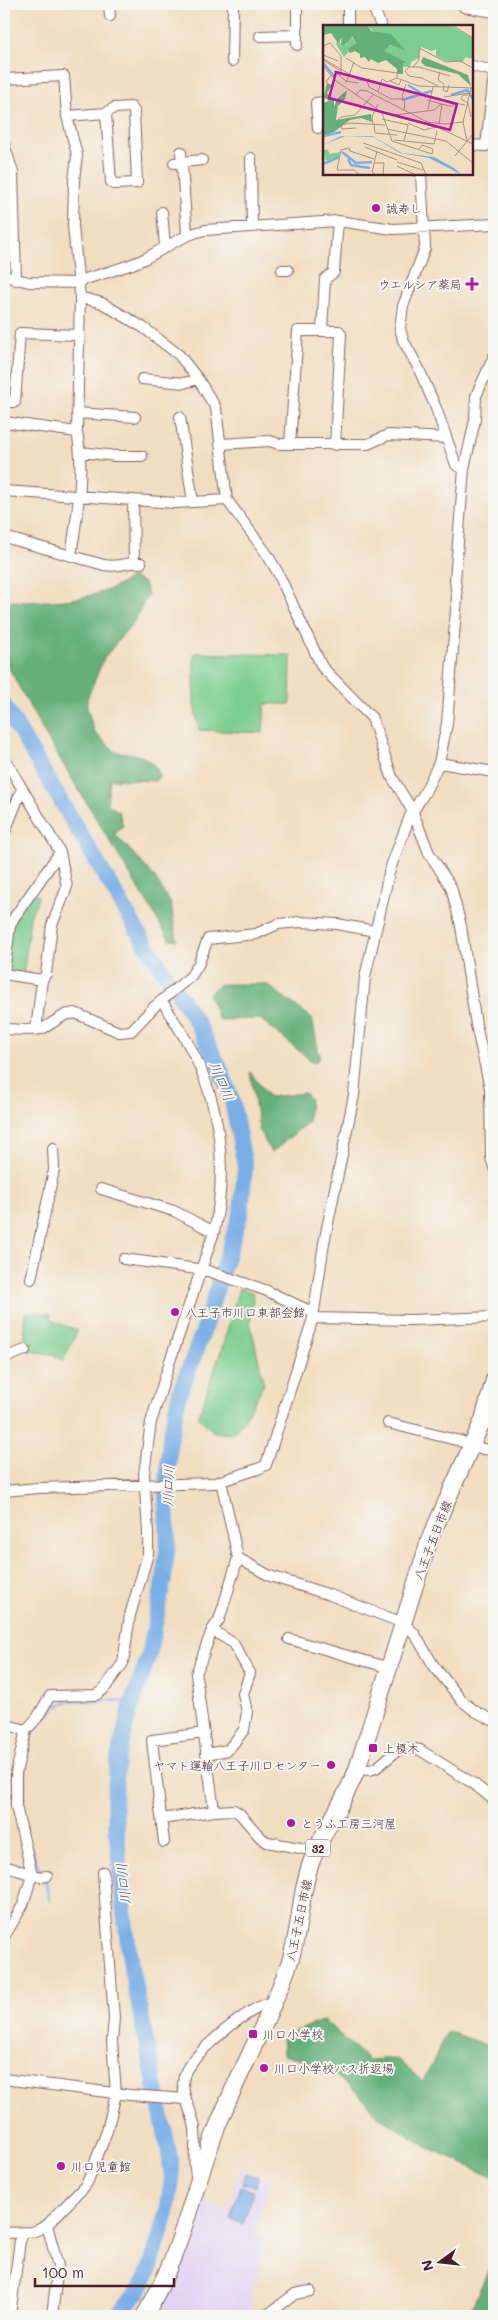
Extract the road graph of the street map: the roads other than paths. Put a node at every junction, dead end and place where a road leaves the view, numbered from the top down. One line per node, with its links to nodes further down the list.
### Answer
1 (109, 4): 8 (street)
2 (233, 4): 12 (street)
3 (297, 4): 11 (street)
4 (348, 4): 9 (street)
5 (372, 4): 10 (street)
6 (465, 4): 7 (street)
7 (494, 12)
8 (110, 16)
9 (348, 25)
10 (381, 25)
11 (260, 36)
12 (232, 61)
13 (473, 66): 14 (street)
14 (494, 71)
15 (494, 75): 22 (street)
16 (4, 79): 19 (street)
17 (323, 102): 20 (street)
18 (106, 113): 18 (street); 19 (street)
19 (67, 116): 36 (street)
20 (318, 128)
21 (4, 144): 25 (street)
22 (473, 145)
23 (251, 158): 31 (street)
24 (202, 160): 32 (street)
25 (7, 168): 35 (street)
26 (421, 175): 30 (street)
27 (162, 212): 33 (street)
28 (338, 221): 30 (street); 31 (street); 38 (street)
29 (494, 224): 30 (street)
30 (423, 226): 49 (street)
31 (252, 227): 32 (street)
32 (187, 234): 33 (street)
33 (164, 246): 36 (street)
34 (4, 276): 35 (street)
35 (16, 280): 36 (street)
36 (79, 282): 37 (street)
37 (80, 297): 39 (street); 41 (street)
38 (322, 331): 51 (street); 52 (street)
39 (79, 335): 43 (street); 44 (street)
40 (494, 356): 55 (street)
41 (198, 378): 42 (street); 50 (street)
42 (142, 379)
43 (4, 402)
44 (77, 413): 45 (street); 48 (street)
45 (135, 417)
46 (180, 417): 60 (street)
47 (4, 422): 48 (street)
48 (77, 432): 53 (street)
49 (446, 438): 52 (street); 55 (street)
50 (220, 444): 51 (street); 59 (street)
51 (290, 444): 52 (street)
52 (335, 445)
53 (81, 452): 54 (street); 57 (street)
54 (142, 456)
55 (464, 469): 64 (street)
56 (4, 491): 57 (street)
57 (79, 496): 58 (street); 62 (street)
58 (132, 500): 60 (street); 62 (street)
59 (227, 500): 60 (street); 67 (street)
60 (192, 502)
61 (4, 537): 62 (street)
62 (71, 556)
63 (4, 758): 66 (street)
64 (439, 764): 65 (street); 67 (street)
65 (494, 772)
66 (22, 789): 68 (street); 69 (street)
67 (412, 810): 71 (street); 78 (street)
68 (4, 834)
69 (60, 852): 70 (street); 73 (street)
70 (7, 924): 72 (street)
71 (375, 931): 74 (street); 84 (street)
72 (4, 974): 73 (street)
73 (42, 980): 76 (street)
74 (163, 1000): 76 (street); 80 (street)
75 (4, 1029): 76 (street)
76 (36, 1030)
77 (53, 1148): 83 (street)
78 (494, 1168)
79 (101, 1189): 80 (street)
80 (214, 1232): 82 (street)
81 (124, 1259): 82 (street)
82 (203, 1270): 84 (street); 93 (street)
83 (31, 1279)
84 (314, 1316): 85 (street); 92 (street)
85 (494, 1316)
86 (25, 1350): 87 (street)
87 (4, 1358)
88 (494, 1380): 90 (main road, 八王子五日市線 / 32)
89 (388, 1423): 90 (street)
90 (472, 1445): 91 (street); 96 (main road, 八王子五日市線 / 32)
91 (494, 1450)
92 (221, 1481): 93 (street); 95 (street)
93 (148, 1484): 94 (street); 102 (street)
94 (4, 1491)
95 (238, 1558): 96 (street); 97 (street)
96 (403, 1624): 99 (main road, 八王子五日市線 / 32); 100 (street)
97 (212, 1630): 103 (street); 104 (street)
98 (289, 1639): 99 (street)
99 (390, 1668): 105 (main road, 八王子五日市線 / 32)
100 (494, 1720)
101 (4, 1724): 102 (street)
102 (26, 1730): 113 (street)
103 (204, 1733): 104 (street); 108 (street)
104 (206, 1754): 107 (street)
105 (357, 1769): 106 (street); 110 (main road, 八王子五日市線 / 32)
106 (494, 1800)
107 (214, 1811): 108 (street); 110 (street)
108 (162, 1819): 109 (street)
109 (164, 1842)
110 (316, 1851): 115 (main road, 八王子五日市線 / 32)
111 (4, 1866): 113 (street)
112 (103, 1872): 117 (street)
113 (40, 1876): 114 (street)
114 (4, 1937)
115 (273, 2003): 118 (street); 119 (main road, 八王子五日市線 / 32)
116 (4, 2079): 117 (street)
117 (116, 2094): 118 (street); 120 (street)
118 (185, 2099): 119 (street)
119 (199, 2183): 126 (main road, 八王子五日市線 / 32)
120 (47, 2225): 122 (street); 125 (street)
121 (4, 2233): 122 (street)
122 (21, 2233): 124 (street)
123 (310, 2291): 127 (street)
124 (10, 2316)
125 (52, 2316)
126 (144, 2316)
127 (266, 2316)

